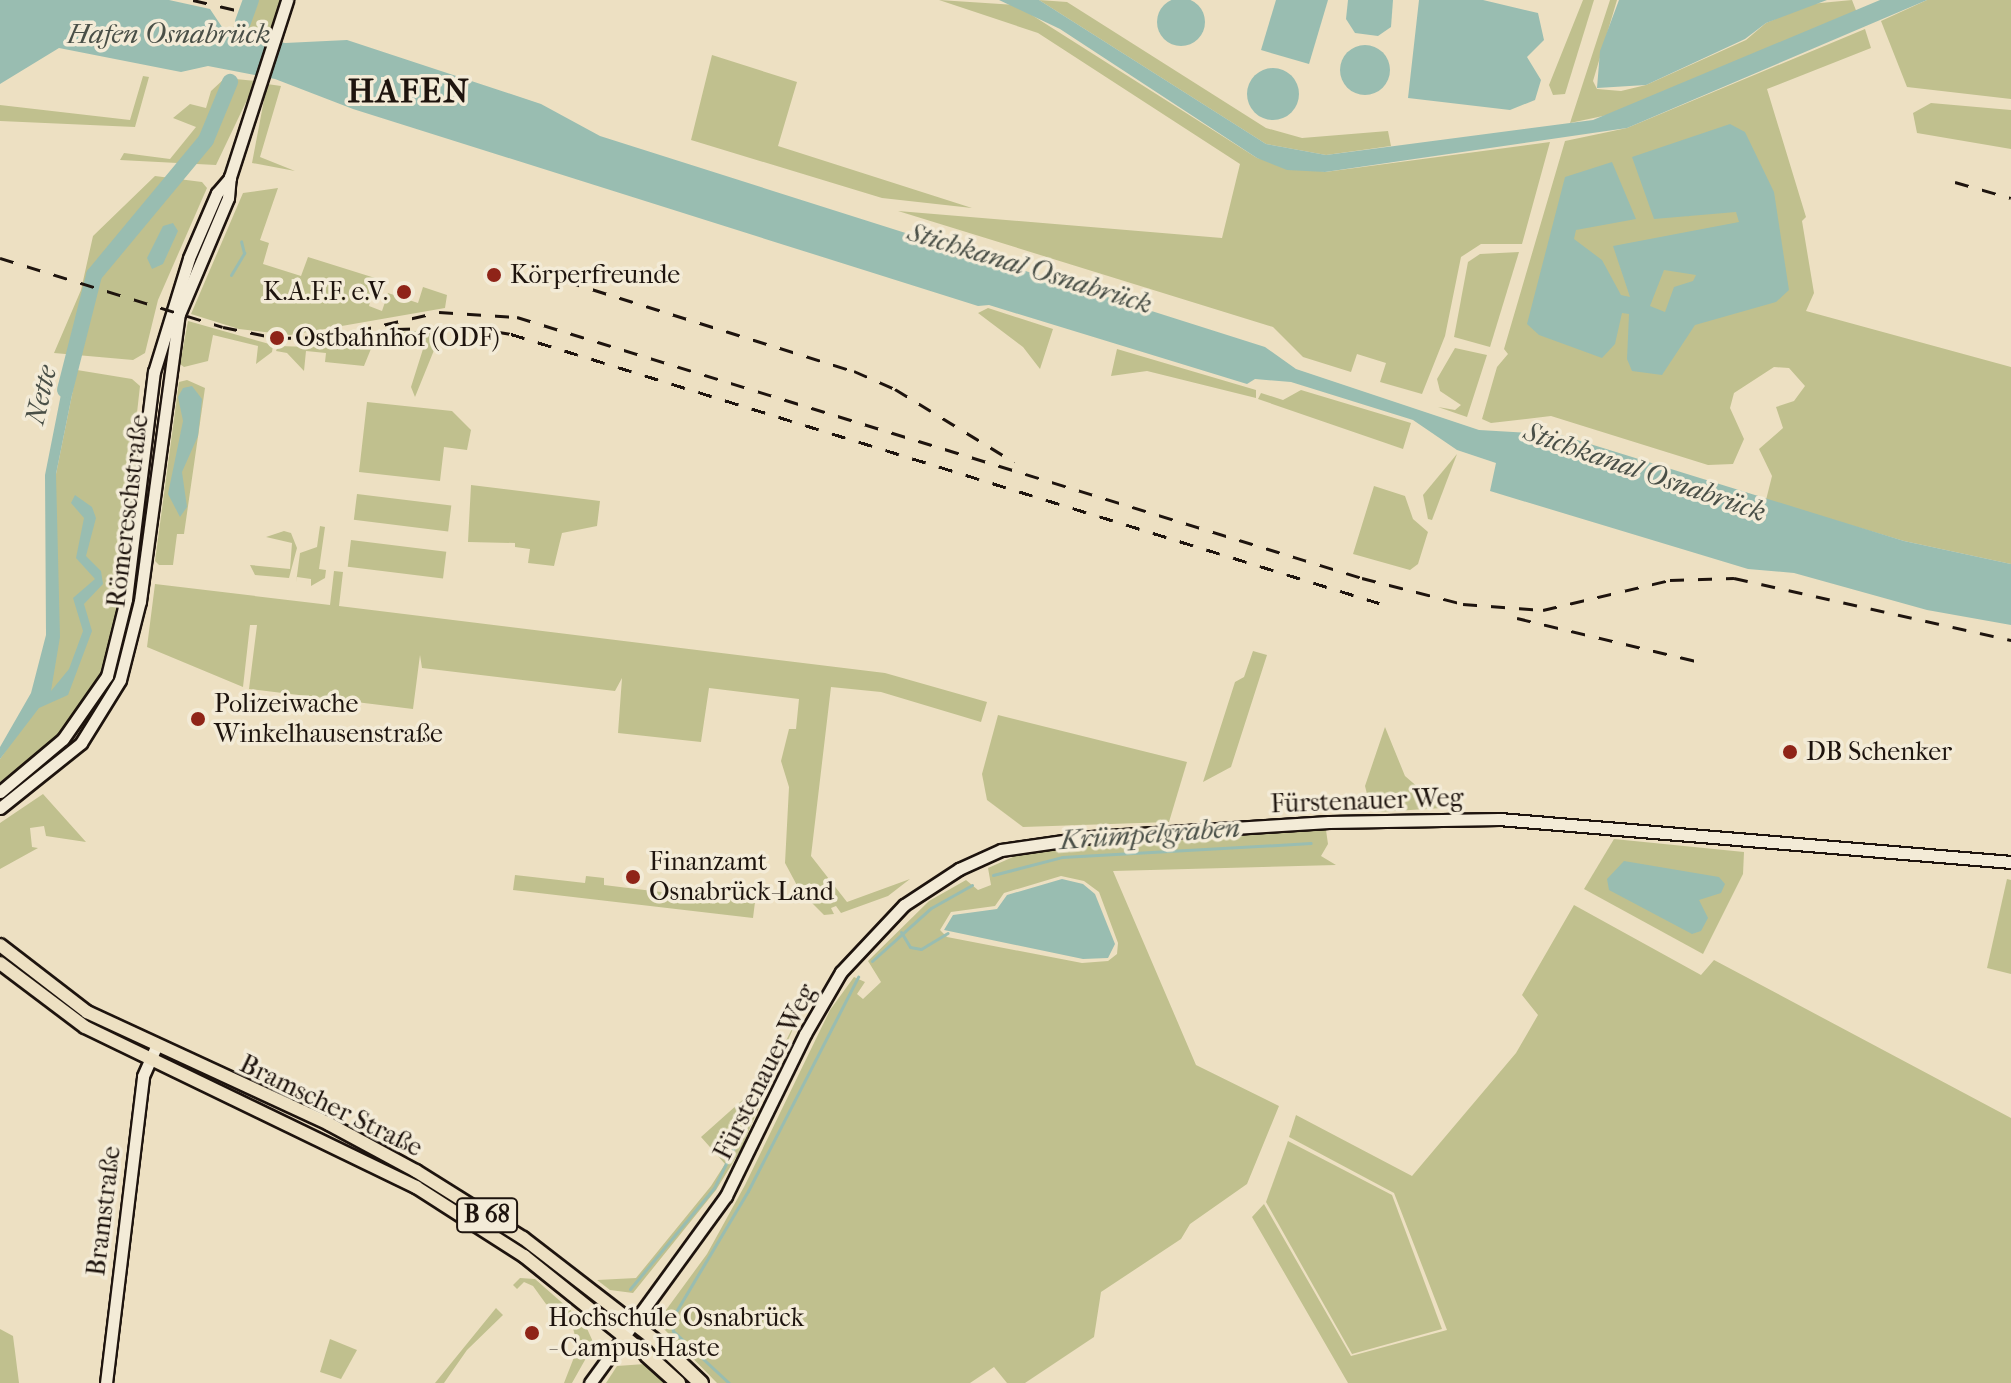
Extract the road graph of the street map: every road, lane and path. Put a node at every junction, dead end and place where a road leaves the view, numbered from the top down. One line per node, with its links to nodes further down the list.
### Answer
1 (287, 0): 2 (street, Römereschstraße)
2 (230, 177): 3 (street, Römereschstraße); 4 (street, Römereschstraße)
3 (0, 792)
4 (0, 808)
5 (2011, 862): 10 (street, Fürstenauer Weg)
6 (0, 945): 8 (main road, Bramscher Straße / B 68)
7 (0, 963): 9 (main road, Bramscher Straße / B 68)
8 (156, 1047): 9 (street, Bramstraße); 10 (main road, Bramscher Straße / B 68)
9 (150, 1060): 11 (main road, Bramscher Straße / B 68); 14 (street, Bramstraße)
10 (634, 1322): 11 (street, Fürstenauer Weg); 12 (main road, B 68)
11 (623, 1335): 13 (main road, B 68); 15 (street, Fürstenauer Weg)
12 (659, 1343): 17 (highway, B 68)
13 (647, 1355): 16 (highway, B 68)
14 (106, 1383)
15 (590, 1383)
16 (678, 1383)
17 (701, 1383)

